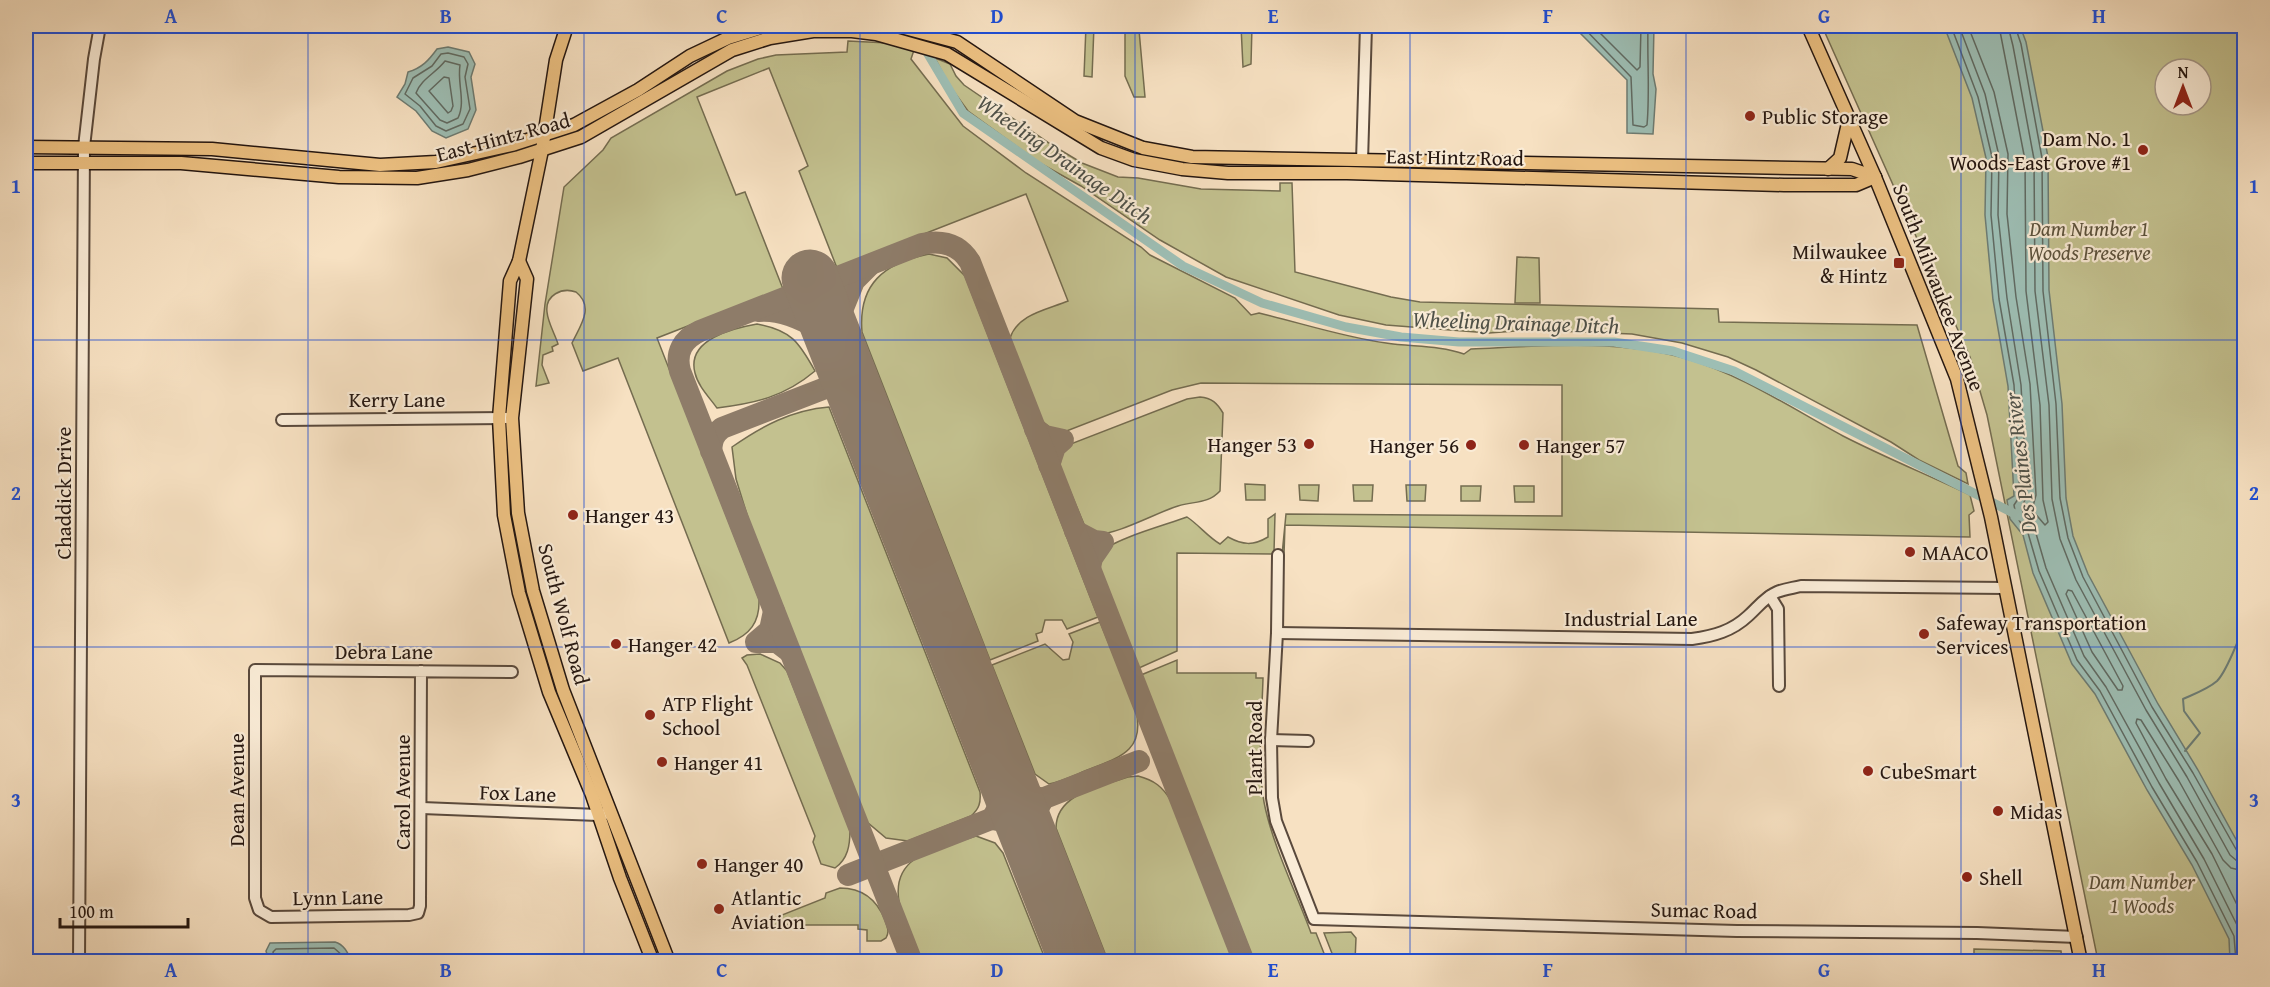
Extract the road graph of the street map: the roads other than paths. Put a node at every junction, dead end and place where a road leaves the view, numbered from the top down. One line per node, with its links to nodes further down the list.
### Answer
1 (100, 26): 10 (street, Chaddick Drive)
2 (567, 26): 8 (main road, South Wolf Road)
3 (767, 26): 8 (main road, East Hintz Road)
4 (897, 26): 12 (main road, East Hintz Road)
5 (1366, 26): 12 (street)
6 (1808, 26): 7 (main road, South Milwaukee Avenue)
7 (1849, 119): 15 (main road); 16 (main road, South Milwaukee Avenue)
8 (544, 135): 10 (main road, East Hintz Road); 11 (main road, South Wolf Road)
9 (26, 147): 10 (main road, East Hintz Road)
10 (84, 147): 14 (street, Chaddick Drive)
11 (542, 150): 14 (main road, East Hintz Road); 16 (main road, East Hintz Road); 17 (main road, South Wolf Road)
12 (1362, 161): 15 (main road, East Hintz Road)
13 (26, 163): 14 (main road, East Hintz Road)
14 (85, 163): 38 (street, Chaddick Drive)
15 (1828, 169): 16 (main road, East Hintz Road)
16 (1875, 177): 22 (main road, South Milwaukee Avenue)
17 (519, 261): 18 (main road, South Wolf Road); 19 (main road, South Wolf Road)
18 (499, 418): 19 (street, Kerry Lane); 20 (street, Kerry Lane); 33 (main road, South Wolf Road)
19 (512, 418): 32 (main road, South Wolf Road)
20 (282, 420)
21 (1278, 555): 24 (street, Plant Road)
22 (2005, 588): 23 (street, Industrial Lane); 37 (main road, South Milwaukee Avenue)
23 (1770, 596): 24 (street, Industrial Lane); 28 (street)
24 (1277, 633): 29 (street, Plant Road)
25 (255, 670): 26 (street, Debra Lane); 34 (street, Dean Avenue)
26 (421, 671): 27 (street, Debra Lane); 31 (street, Carol Avenue)
27 (512, 672)
28 (1779, 686)
29 (1271, 740): 30 (street); 36 (street, Plant Road)
30 (1308, 741)
31 (422, 808): 33 (street, Fox Lane); 35 (street, Carol Avenue)
32 (611, 812): 33 (street, Fox Lane); 40 (main road, South Wolf Road)
33 (598, 815): 39 (main road, South Wolf Road)
34 (259, 910): 35 (street, Lynn Lane)
35 (418, 913)
36 (1330, 918): 37 (street, Sumac Road)
37 (2077, 937): 41 (main road, South Milwaukee Avenue)
38 (80, 962)
39 (653, 962)
40 (669, 962)
41 (2081, 962)

